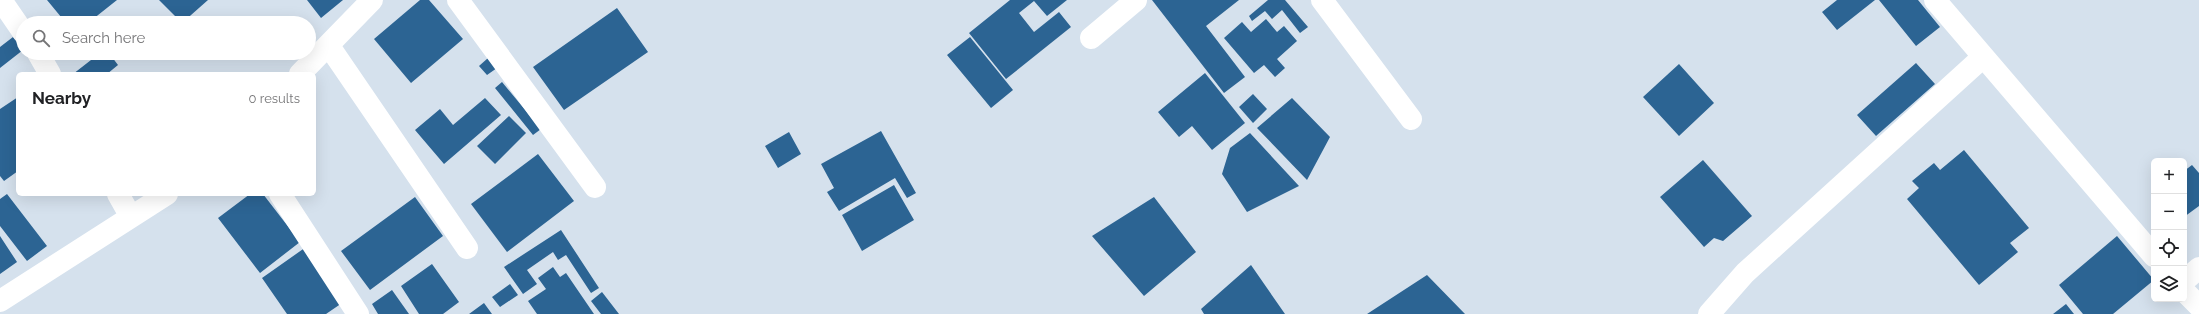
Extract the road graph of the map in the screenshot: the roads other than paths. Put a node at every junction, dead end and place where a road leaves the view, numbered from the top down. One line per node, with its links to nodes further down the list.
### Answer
1 (1, 0): 7 (street)
2 (372, 0): 9 (street)
3 (458, 0): 17 (street)
4 (1136, 0): 8 (street)
5 (1322, 0): 16 (street)
6 (1935, 0): 10 (street)
7 (16, 22)
8 (1091, 38)
9 (329, 46): 11 (street); 22 (street)
10 (1983, 57): 23 (street); 30 (street)
11 (316, 59)
12 (42, 60): 14 (street)
13 (314, 60): 15 (street)
14 (49, 72)
15 (302, 72)
16 (1411, 119)
17 (595, 187)
18 (119, 196): 21 (street)
19 (165, 196): 21 (street)
20 (281, 196): 29 (street)
21 (131, 218): 27 (street)
22 (467, 248)
23 (2151, 253)
24 (2199, 268): 25 (street)
25 (2187, 278)
26 (2187, 293): 28 (street)
27 (0, 301)
28 (2199, 306)
29 (358, 314)
30 (1709, 314)

